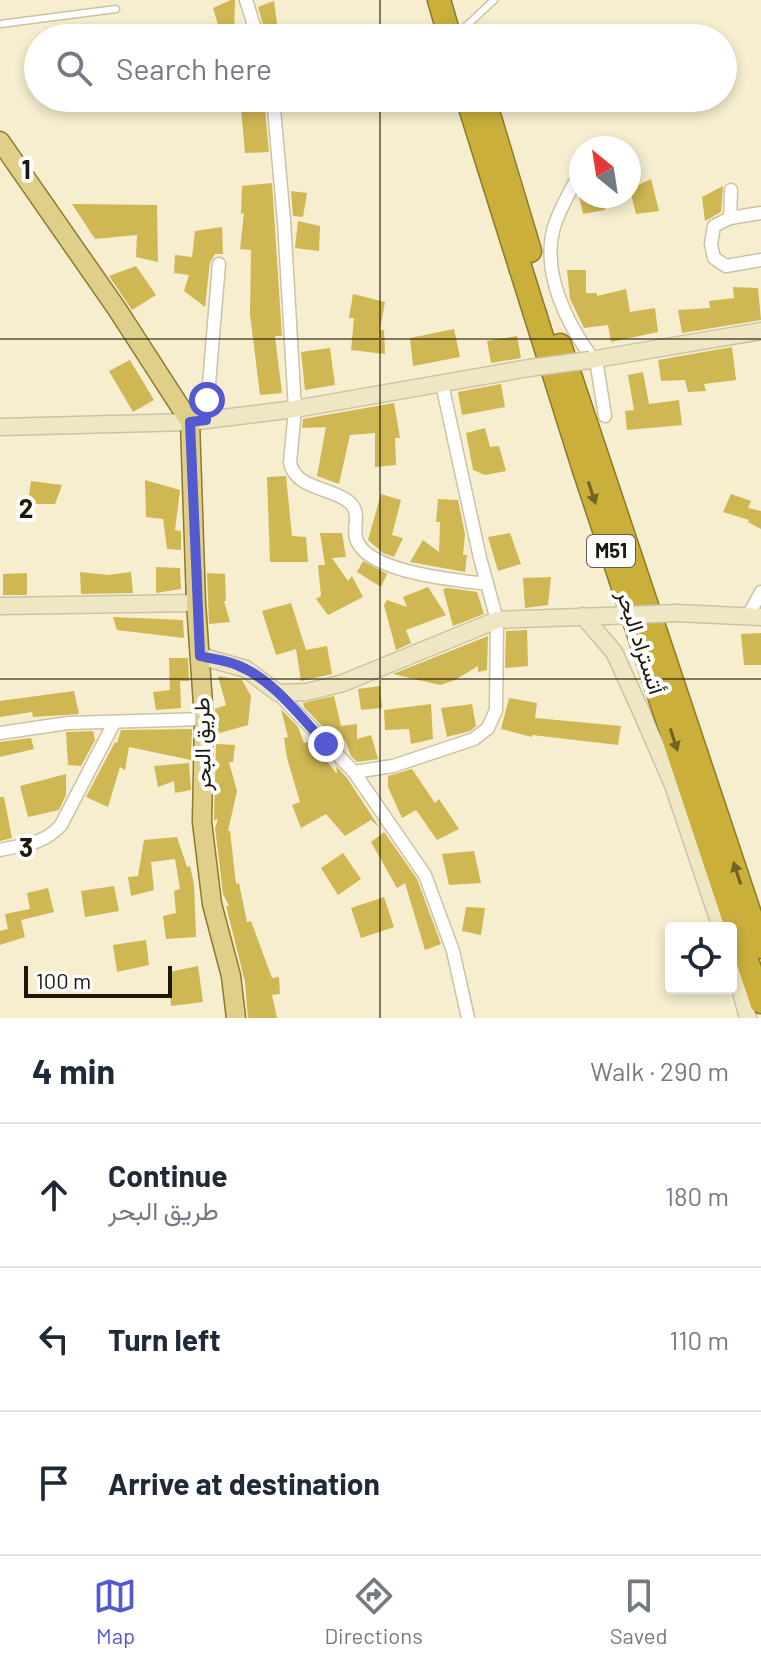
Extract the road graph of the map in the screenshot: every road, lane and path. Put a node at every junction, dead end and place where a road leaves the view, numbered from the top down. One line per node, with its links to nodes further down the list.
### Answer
1 (92, 0): 7 (lane)
2 (246, 0): 9 (street)
3 (439, 0): 10 (highway)
4 (454, 0): 11 (highway)
5 (494, 0): 12 (lane)
6 (116, 9): 7 (lane)
7 (94, 12): 8 (lane)
8 (0, 24)
9 (254, 24)
10 (453, 24)
11 (457, 24)
12 (470, 24)
13 (274, 112): 26 (street)
14 (471, 112): 47 (highway, أتستراد البحر / M51, one-way to 47)
15 (488, 112): 45 (highway, أتستراد البحر / M51, one-way to 15)
16 (0, 141): 28 (main road)
17 (731, 190): 20 (street)
18 (569, 196): 24 (street)
19 (761, 213): 20 (street)
20 (730, 218): 21 (street)
21 (761, 260)
22 (219, 264): 28 (street)
23 (761, 331): 24 (main road)
24 (593, 359): 25 (main road, bridge); 27 (street)
25 (442, 384): 26 (main road); 30 (street)
26 (295, 409): 28 (main road); 30 (street)
27 (605, 416)
28 (198, 421): 29 (main road); 32 (main road, طريق البحر)
29 (0, 427)
30 (487, 584): 36 (street)
31 (761, 592): 35 (street)
32 (196, 603): 33 (main road); 37 (main road, طريق البحر)
33 (0, 606)
34 (583, 616): 35 (main road, bridge); 36 (main road); 44 (main road)
35 (754, 617)
36 (497, 620): 38 (main road); 42 (street)
37 (200, 656): 38 (main road); 39 (main road, طريق البحر)
38 (278, 693): 42 (street)
39 (204, 719): 40 (street); 48 (main road, طريق البحر)
40 (114, 723): 41 (street); 43 (street)
41 (0, 733)
42 (354, 772): 49 (street)
43 (0, 850)
44 (719, 922)
45 (761, 947)
46 (737, 978): 50 (main road)
47 (761, 1002)
48 (236, 1018)
49 (468, 1018)
50 (748, 1018)

